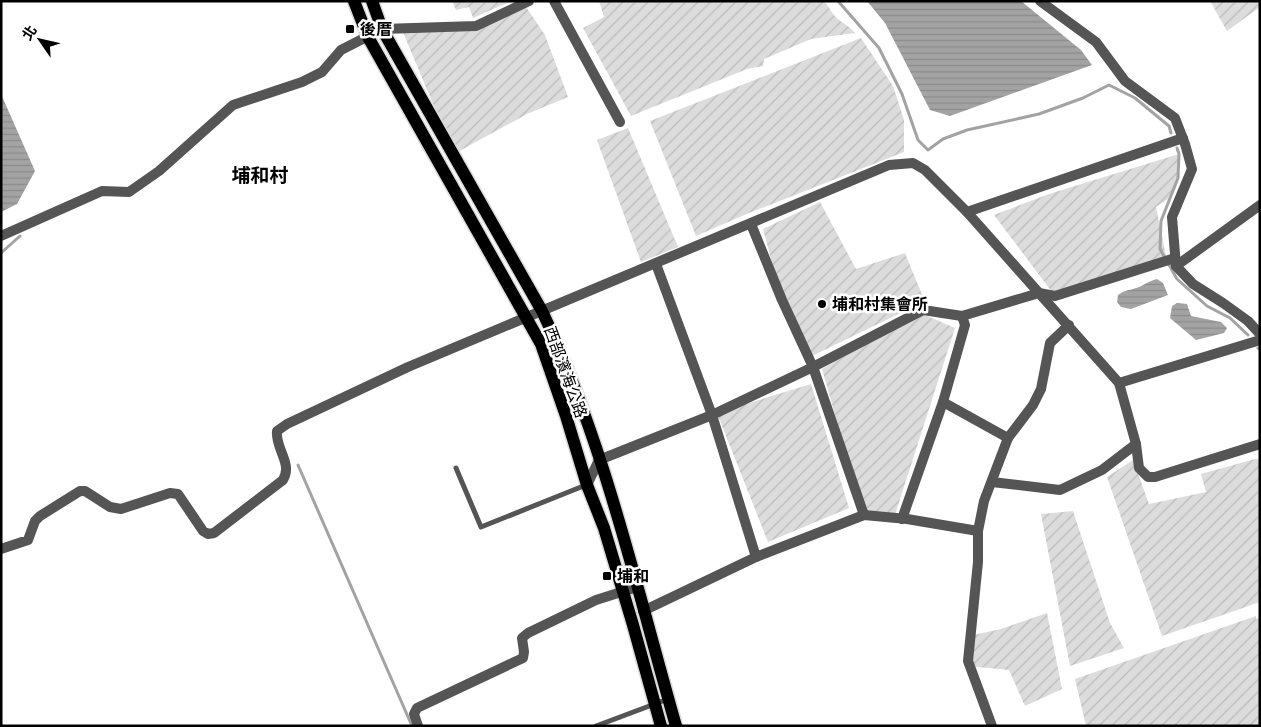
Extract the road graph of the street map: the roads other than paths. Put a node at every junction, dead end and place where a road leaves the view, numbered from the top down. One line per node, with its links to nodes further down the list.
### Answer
1 (354, 1): 7 (main road, 西部濱海公路)
2 (372, 1): 6 (main road, 西部濱海公路)
3 (529, 1): 6 (street)
4 (554, 1): 8 (street)
5 (1040, 1): 9 (street)
6 (382, 29): 7 (street); 17 (main road, 西部濱海公路)
7 (368, 37): 13 (street); 18 (main road, 西部濱海公路)
8 (620, 122)
9 (1183, 138): 11 (street); 14 (street)
10 (1260, 205): 14 (street)
11 (967, 212): 12 (street); 16 (street)
12 (751, 224): 15 (street); 23 (street)
13 (1, 236)
14 (1176, 262): 16 (street); 21 (street)
15 (656, 264): 17 (street); 26 (street)
16 (1039, 293): 19 (street); 20 (street)
17 (542, 310): 18 (street); 30 (main road, 西部濱海公路)
18 (526, 316): 33 (main road, 西部濱海公路); 37 (street)
19 (962, 316): 23 (street); 25 (street)
20 (1069, 325): 24 (street); 27 (street)
21 (1260, 334)
22 (1260, 340): 24 (street)
23 (813, 367): 26 (street); 34 (street)
24 (1119, 383): 28 (street)
25 (943, 402): 27 (street); 35 (street)
26 (712, 415): 30 (street); 38 (street)
27 (1008, 438): 32 (street)
28 (1136, 444): 29 (street); 32 (street)
29 (1260, 444)
30 (599, 460): 33 (street); 39 (main road, 西部濱海公路)
31 (456, 468): 33 (lane)
32 (992, 482): 36 (street)
33 (587, 485): 40 (main road, 西部濱海公路)
34 (864, 515): 35 (street); 38 (street)
35 (902, 519): 36 (street)
36 (978, 531): 48 (street)
37 (1, 549)
38 (756, 557): 41 (street)
39 (637, 587): 40 (street); 41 (main road, 西部濱海公路)
40 (623, 592): 43 (main road, 西部濱海公路); 44 (street)
41 (644, 611): 42 (main road, 西部濱海公路)
42 (668, 698): 43 (lane); 47 (main road, 西部濱海公路)
43 (654, 703): 45 (lane); 46 (main road, 西部濱海公路)
44 (418, 726)
45 (596, 726)
46 (661, 726)
47 (676, 726)
48 (992, 726)

